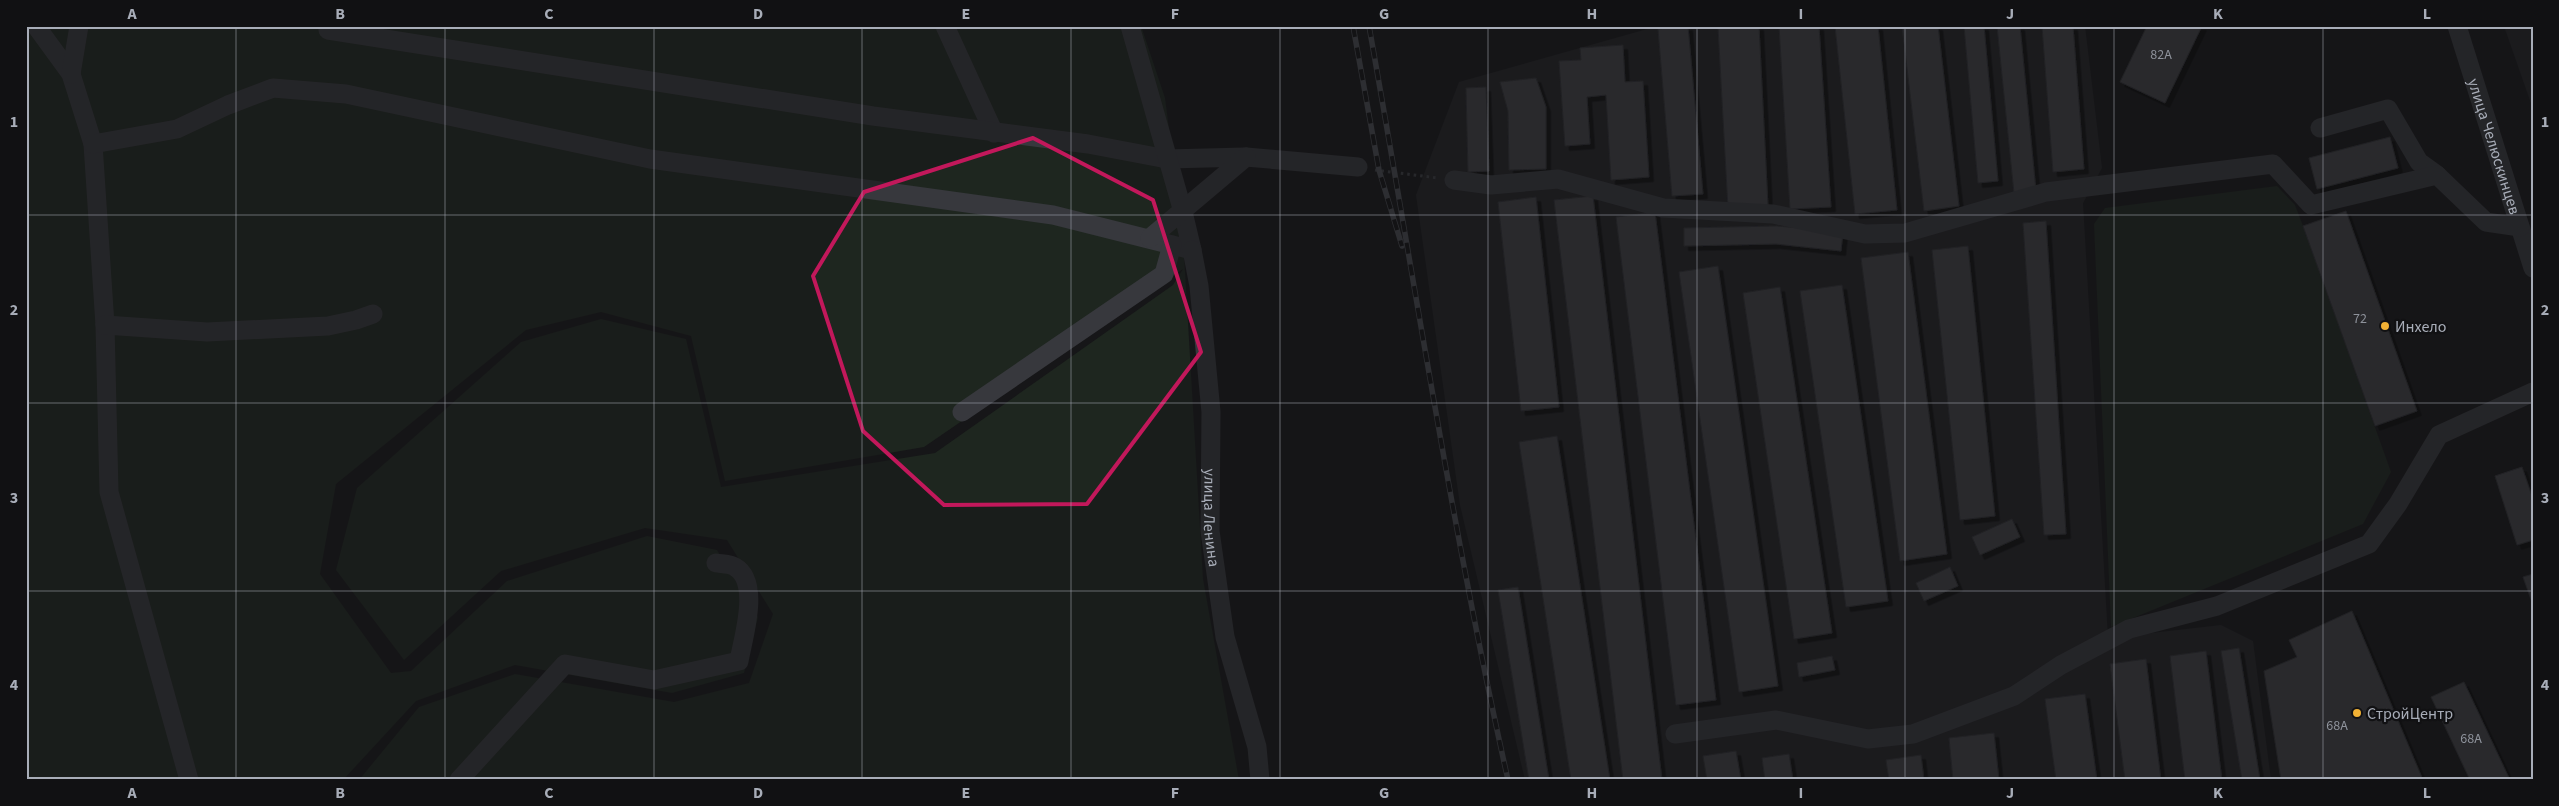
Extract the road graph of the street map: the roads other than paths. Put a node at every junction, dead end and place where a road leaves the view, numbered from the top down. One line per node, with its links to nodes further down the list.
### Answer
1 (79, 26): 7 (street)
2 (946, 26): 9 (street)
3 (1130, 26): 12 (street, улица Ленина)
4 (2457, 26): 17 (street, улица Челюскинцев)
5 (34, 29): 7 (street)
6 (328, 30): 9 (street)
7 (71, 74): 10 (street)
8 (2320, 128): 14 (street)
9 (994, 133): 12 (street)
10 (93, 144): 18 (street); 23 (street)
11 (1246, 157): 12 (street); 13 (street); 16 (street)
12 (1167, 159): 16 (street, улица Ленина)
13 (1358, 167)
14 (2437, 175): 15 (street); 17 (street)
15 (1454, 180)
16 (1183, 212): 18 (street); 20 (street, улица Ленина)
17 (2520, 227): 21 (street, улица Челюскинцев)
18 (1150, 238): 19 (street)
19 (1172, 245): 20 (street); 25 (street)
20 (1192, 250): 30 (street, улица Ленина)
21 (2533, 268)
22 (374, 314): 23 (street)
23 (105, 325): 28 (street)
24 (2533, 392): 27 (street)
25 (962, 412)
26 (716, 563): 29 (street)
27 (1675, 734)
28 (189, 780)
29 (459, 780)
30 (1260, 780)

